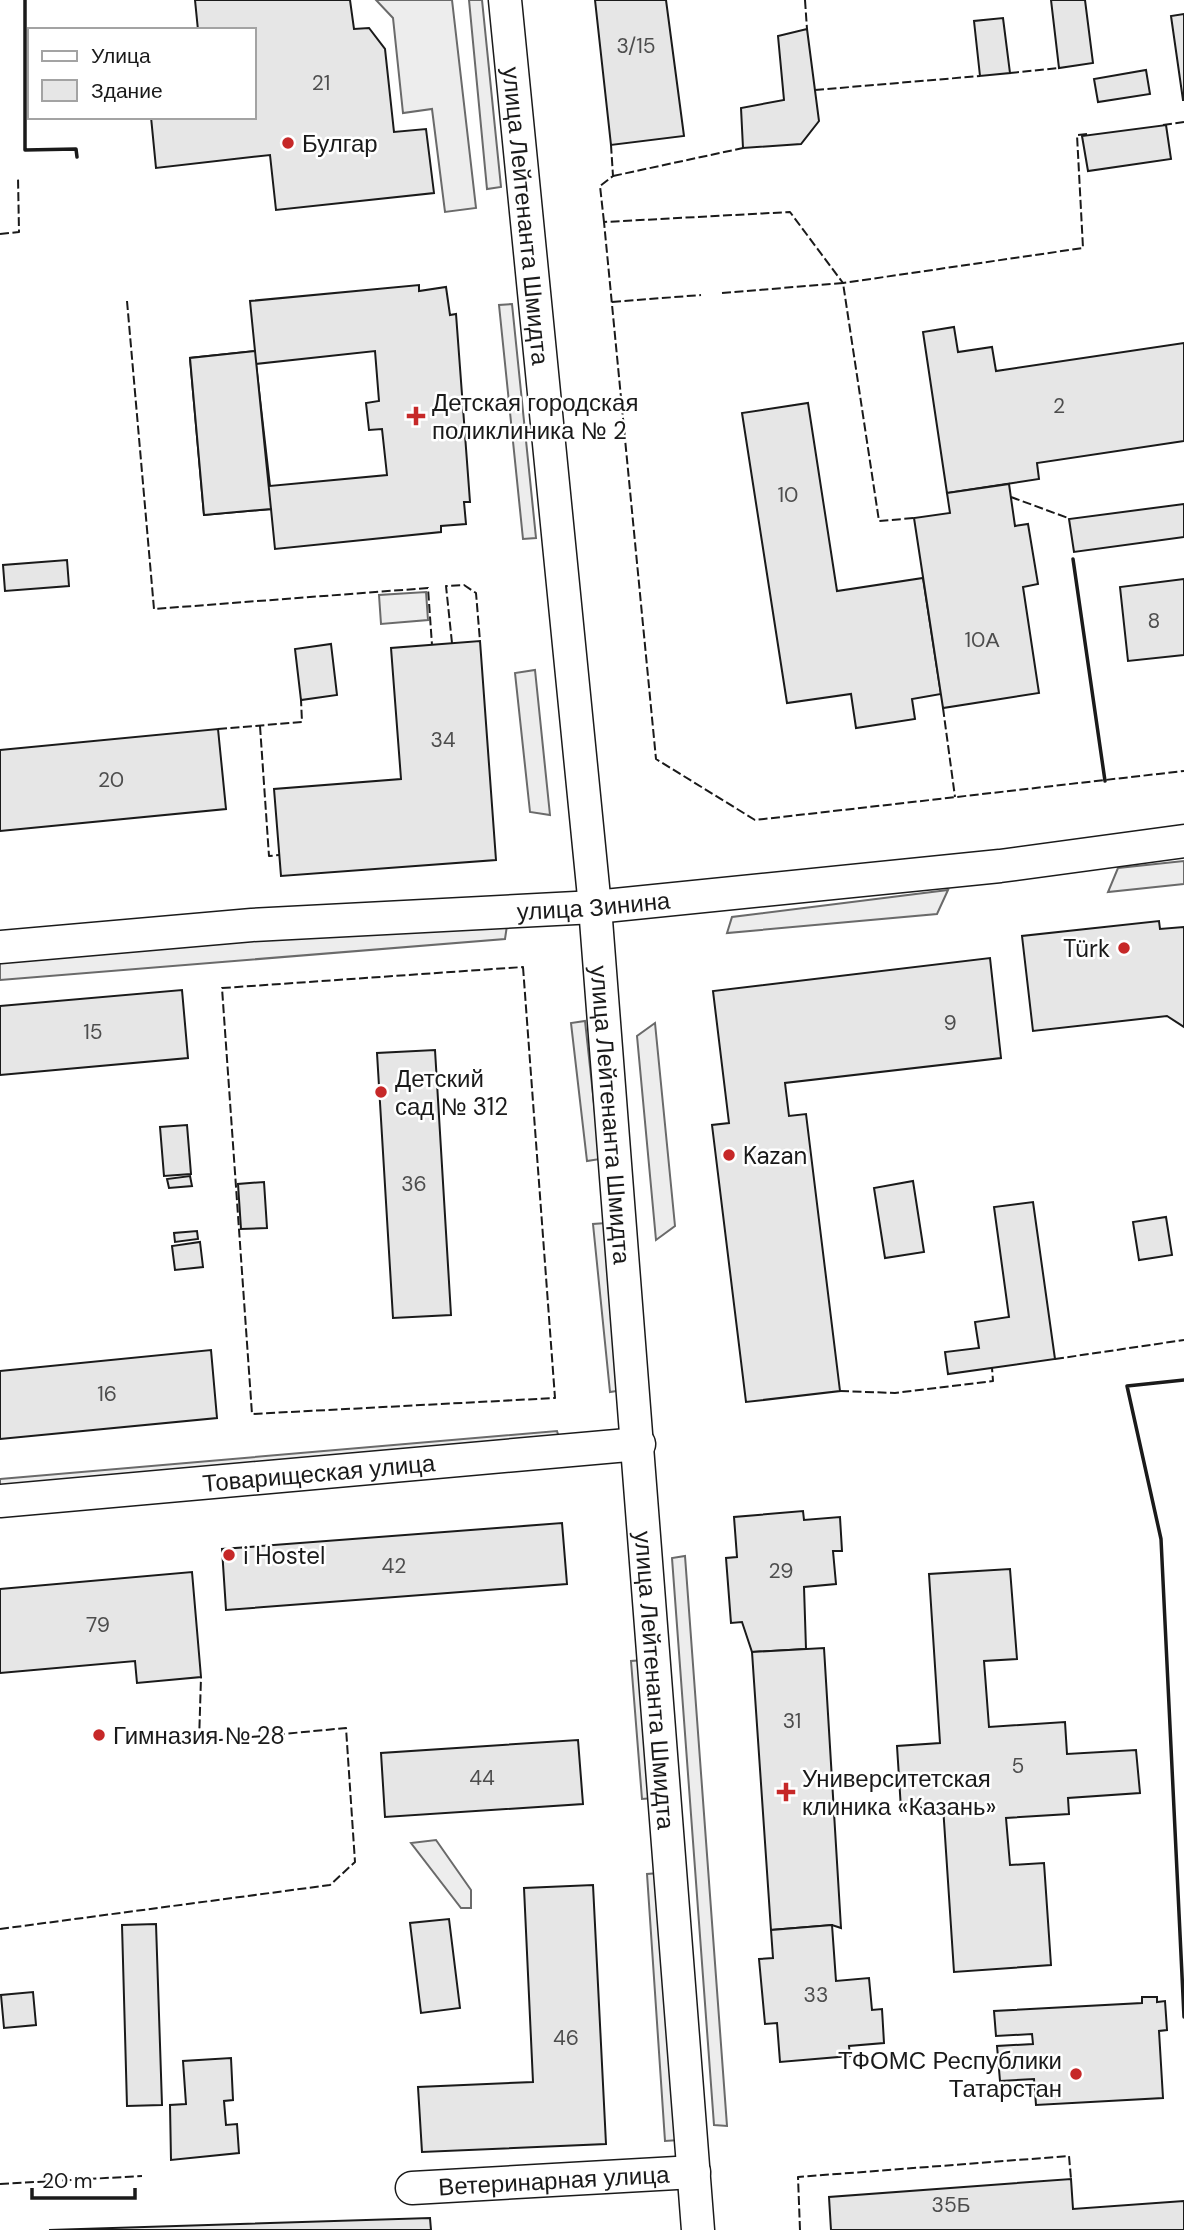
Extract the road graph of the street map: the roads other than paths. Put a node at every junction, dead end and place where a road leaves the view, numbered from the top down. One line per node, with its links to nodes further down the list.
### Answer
1 (505, 0): 3 (street, улица Лейтенанта Шмидта)
2 (1184, 841): 3 (street, улица Зинина)
3 (595, 907): 4 (street, улица Зинина); 5 (street, улица Лейтенанта Шмидта)
4 (0, 947)
5 (639, 1444): 6 (street, Товарищеская улица); 7 (street, улица Лейтенанта Шмидта)
6 (0, 1501)
7 (694, 2172): 8 (street, Ветеринарная улица); 9 (street, улица Лейтенанта Шмидта)
8 (412, 2189)
9 (698, 2230)

